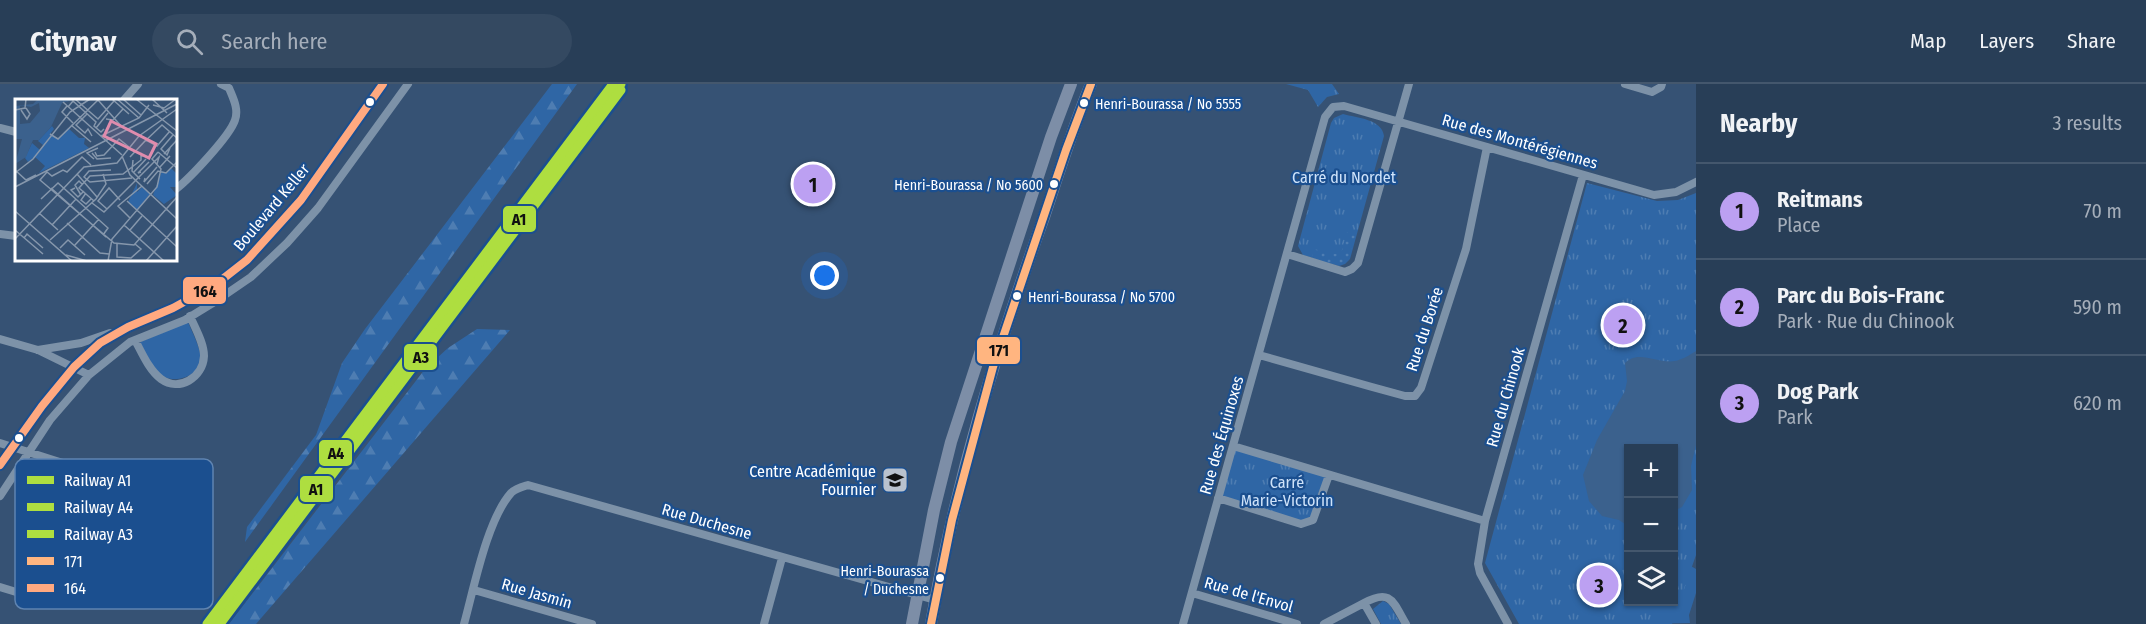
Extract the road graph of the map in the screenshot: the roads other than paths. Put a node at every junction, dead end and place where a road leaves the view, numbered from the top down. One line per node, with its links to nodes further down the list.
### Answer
1 (138, 84): 10 (street)
2 (221, 84): 18 (street)
3 (383, 84): 23 (street, Boulevard Keller)
4 (1071, 84): 47 (main road)
5 (1091, 84): 48 (main road)
6 (1409, 84): 12 (street)
7 (1625, 84): 8 (street)
8 (1662, 84)
9 (406, 85): 22 (street, Boulevard Keller)
10 (125, 99)
11 (1334, 107): 12 (street, Rue des Montérégiennes); 21 (street, Rue des Équinoxes)
12 (1398, 121): 15 (street, Rue des Montérégiennes); 21 (street)
13 (0, 128): 14 (street)
14 (15, 132)
15 (1487, 147): 16 (street, Rue des Montérégiennes); 27 (street, Rue du Borée)
16 (1583, 175): 17 (street, Rue des Montérégiennes); 41 (street, Rue du Chinook)
17 (1696, 182)
18 (177, 188)
19 (0, 234): 20 (street)
20 (15, 236)
21 (1287, 254): 27 (street, Rue des Équinoxes)
22 (190, 316): 25 (street, Boulevard Keller); 25 (street)
23 (127, 328): 26 (street); 28 (street, Boulevard Keller)
24 (0, 339): 26 (street)
25 (135, 340): 29 (street, Boulevard Keller)
26 (38, 350): 28 (street)
27 (1258, 355): 31 (street, Rue des Équinoxes)
28 (74, 367): 29 (street); 32 (street, Boulevard Keller)
29 (89, 375): 33 (street, Boulevard Keller)
30 (0, 443): 32 (street)
31 (1233, 446): 38 (street); 40 (street, Rue des Équinoxes)
32 (12, 447): 33 (street); 36 (street, Boulevard Keller)
33 (28, 451): 34 (street, Boulevard Keller); 35 (street)
34 (23, 459)
35 (52, 459)
36 (0, 465)
37 (15, 472): 39 (street, Boulevard Keller)
38 (1329, 475): 40 (street); 41 (street)
39 (0, 496)
40 (1218, 498): 46 (street, Rue des Équinoxes)
41 (1485, 521): 60 (street, Rue du Chinook)
42 (782, 558): 44 (street, Rue Duchesne); 47 (street, Rue Duchesne); 52 (street)
43 (0, 587): 45 (street)
44 (474, 590): 50 (street, Rue Duchesne); 51 (street, Rue Jasmin)
45 (15, 592)
46 (1192, 593): 55 (street, Rue des Équinoxes); 56 (street, Rue de l'Envol)
47 (917, 595): 48 (street, Rue Duchesne); 53 (main road)
48 (935, 600): 54 (main road)
49 (1364, 603): 57 (street); 58 (street); 59 (street)
50 (464, 624)
51 (592, 624)
52 (764, 624)
53 (912, 624)
54 (931, 624)
55 (1183, 624)
56 (1297, 624)
57 (1324, 624)
58 (1376, 624)
59 (1406, 624)
60 (1508, 624)

